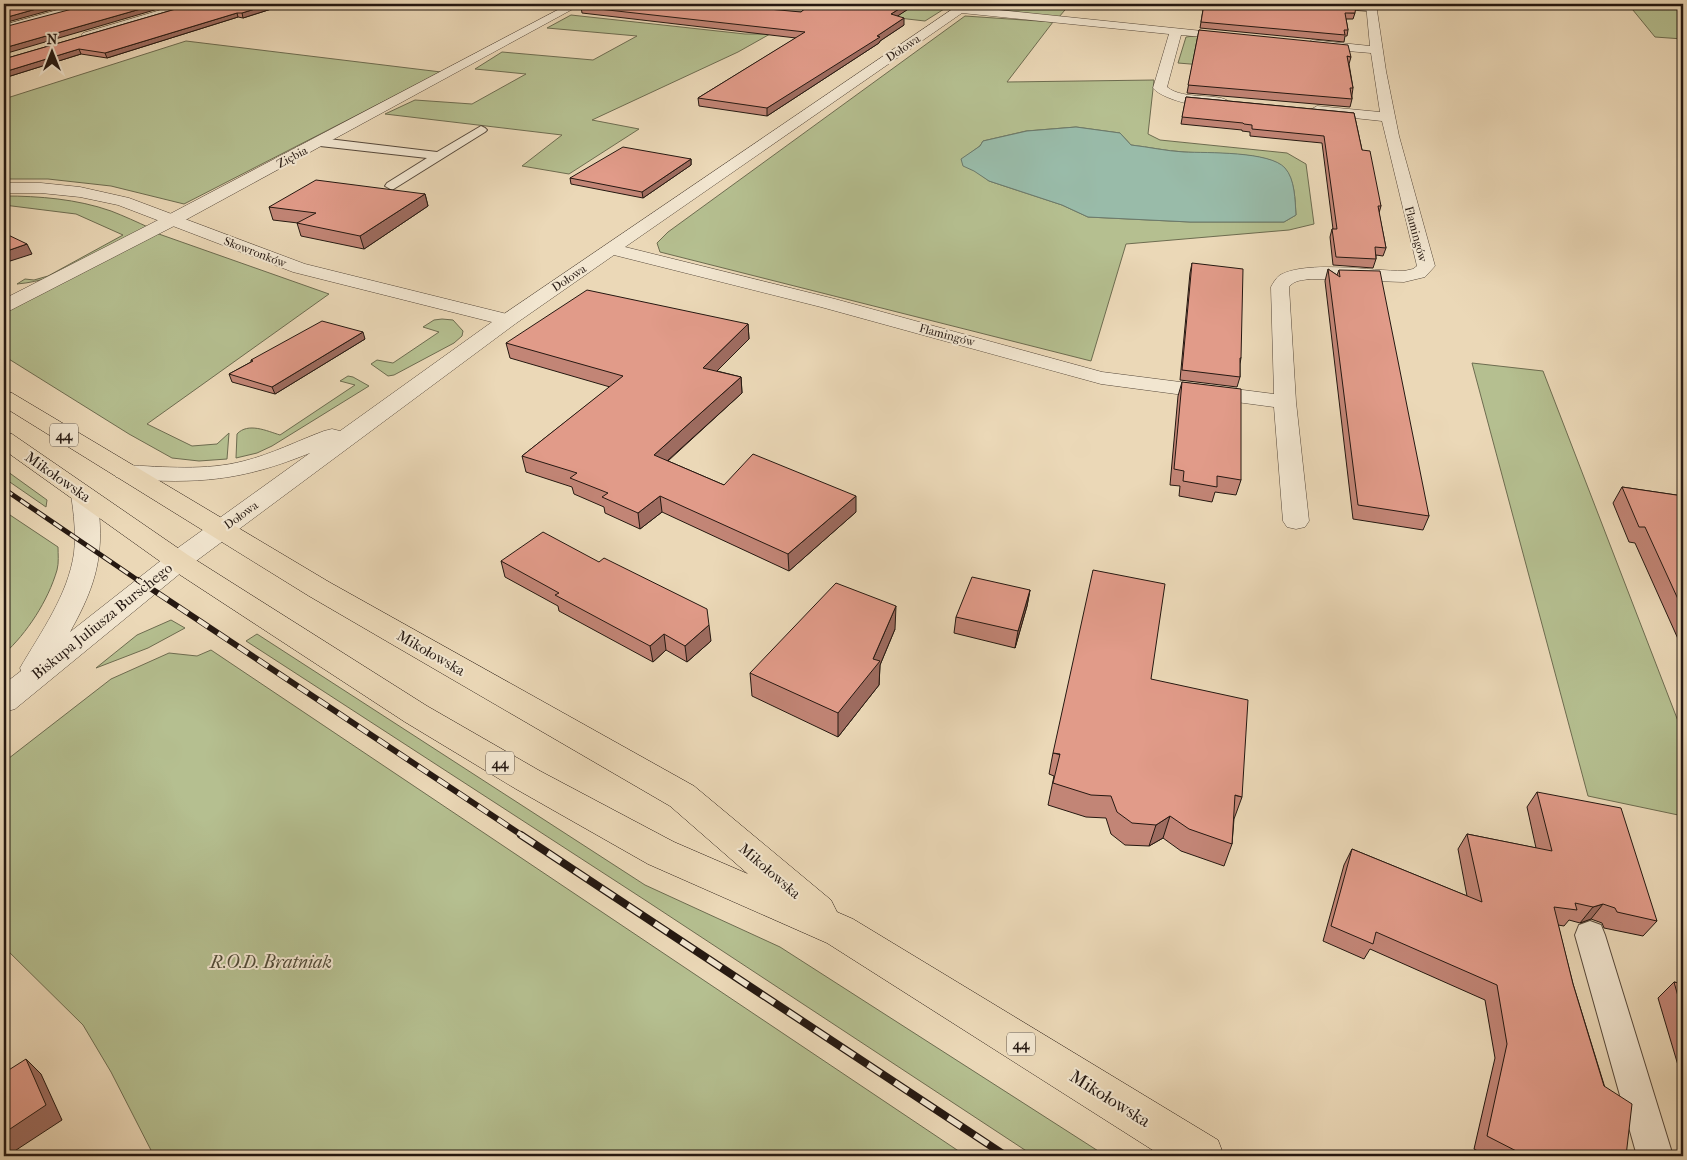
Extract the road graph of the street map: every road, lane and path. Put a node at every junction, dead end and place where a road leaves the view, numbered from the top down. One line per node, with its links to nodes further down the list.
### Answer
1 (90, 4): 10 (street)
2 (192, 4): 12 (street)
3 (577, 4): 20 (street, Ziębia)
4 (703, 4): 6 (street)
5 (1319, 4): 7 (lane)
6 (759, 6): 9 (lane)
7 (1371, 6): 15 (street, Flamingów)
8 (963, 7): 11 (street); 25 (street, Dołowa)
9 (774, 11)
10 (4, 28)
11 (1176, 31): 13 (street); 16 (street)
12 (79, 38)
13 (1252, 38)
14 (1299, 43): 15 (street)
15 (1375, 50): 18 (street, Flamingów)
16 (1238, 103)
17 (1307, 109): 18 (street)
18 (1387, 116): 29 (street, Flamingów)
19 (481, 130): 21 (lane)
20 (320, 142): 21 (lane); 24 (street, Ziębia)
21 (439, 156): 22 (lane)
22 (392, 186)
23 (4, 188): 24 (street, Skowronków)
24 (172, 220): 26 (street, Ziębia); 27 (street, Skowronków)
25 (611, 249): 27 (street, Dołowa); 29 (street, Flamingów)
26 (4, 306)
27 (508, 320): 30 (street, Dołowa)
28 (4, 398): 32 (main road, Mikołowska / 44)
29 (1285, 402): 34 (street, Flamingów)
30 (364, 425): 32 (street); 35 (street, Dołowa)
31 (4, 439): 33 (main road, Mikołowska / 44)
32 (125, 472): 35 (main road, Mikołowska / 44)
33 (84, 495): 36 (main road, Mikołowska / 44); 37 (street)
34 (1296, 521)
35 (220, 530): 36 (street, Dołowa); 39 (main road, Mikołowska / 44)
36 (178, 561): 37 (street, Biskupa Juliusza Burschego); 39 (main road, Mikołowska / 44)
37 (28, 680): 38 (street, Biskupa Juliusza Burschego)
38 (4, 701)
39 (840, 931): 41 (main road, Mikołowska / 44)
40 (1590, 935): 42 (lane)
41 (1202, 1156)
42 (1655, 1156)

